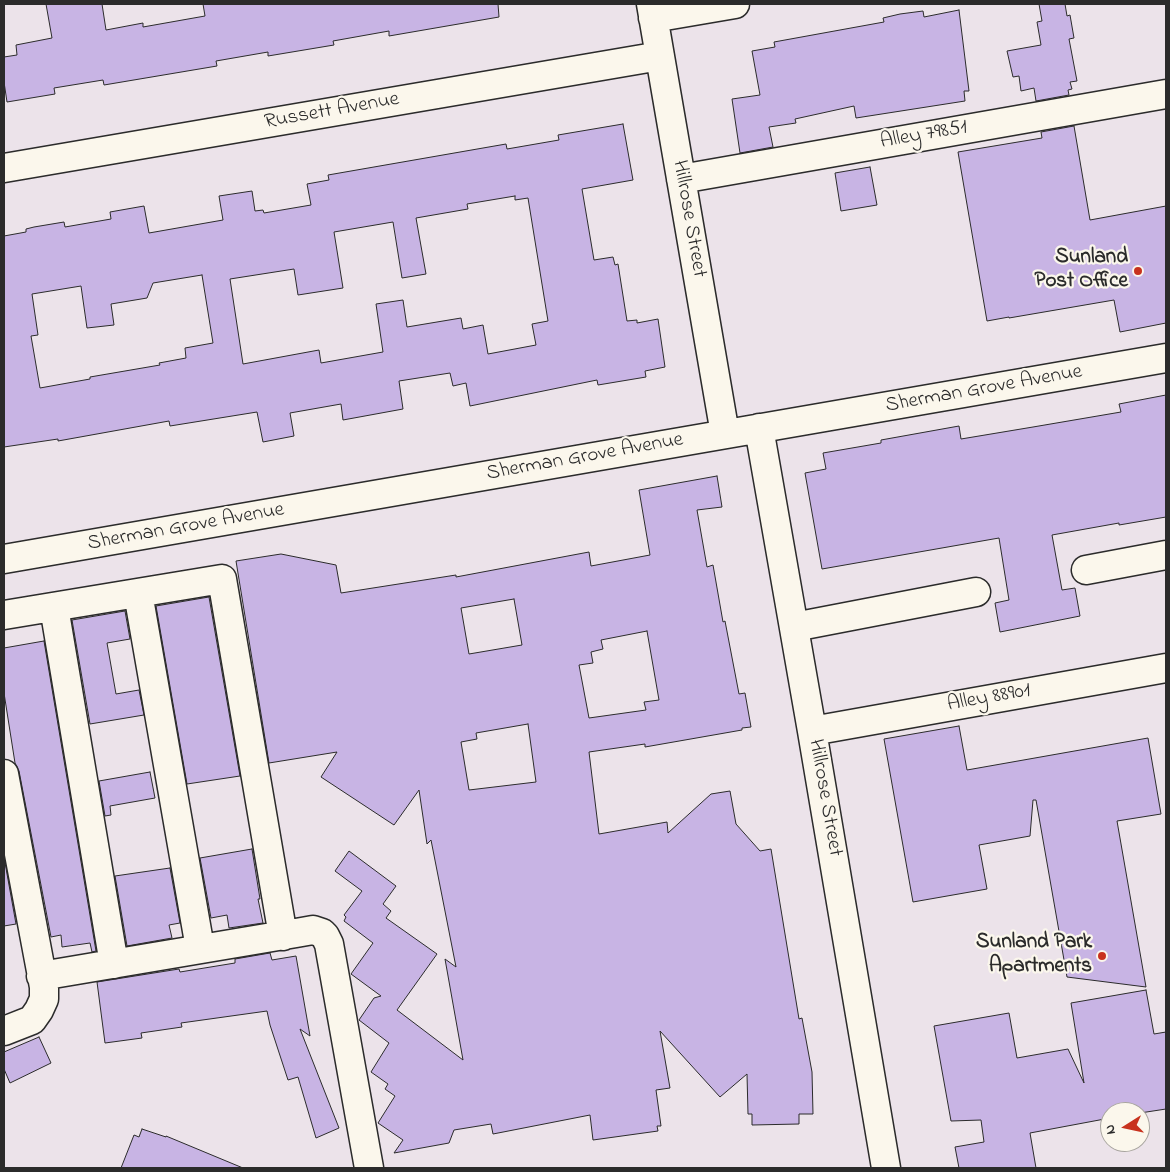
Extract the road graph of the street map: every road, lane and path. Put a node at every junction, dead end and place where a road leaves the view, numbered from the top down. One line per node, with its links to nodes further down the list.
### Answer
1 (736, 4): 2 (street)
2 (652, 11): 3 (street, Hillrose Street)
3 (660, 56): 5 (street, Russett Avenue); 6 (street, Hillrose Street)
4 (1166, 94): 6 (street, Alley 79851)
5 (4, 168)
6 (681, 179): 9 (street, Hillrose Street)
7 (1166, 358): 8 (street, Sherman Grove Avenue)
8 (759, 428): 9 (street, Sherman Grove Avenue); 17 (street, Hillrose Street)
9 (725, 434): 11 (street, Sherman Grove Avenue)
10 (1166, 555): 12 (street)
11 (4, 559)
12 (1086, 570)
13 (976, 592): 17 (street)
14 (138, 593): 15 (street); 22 (street); 23 (street)
15 (54, 607): 16 (street); 24 (street)
16 (4, 615)
17 (794, 627): 19 (street, Hillrose Street)
18 (1166, 668): 19 (street, Alley 88901)
19 (812, 731): 28 (street, Hillrose Street)
20 (4, 774): 21 (street)
21 (8, 823): 25 (street)
22 (282, 936): 23 (street); 27 (street)
23 (200, 948): 24 (street)
24 (114, 964): 25 (street)
25 (41, 976): 26 (street)
26 (4, 1031)
27 (369, 1168)
28 (886, 1168)

